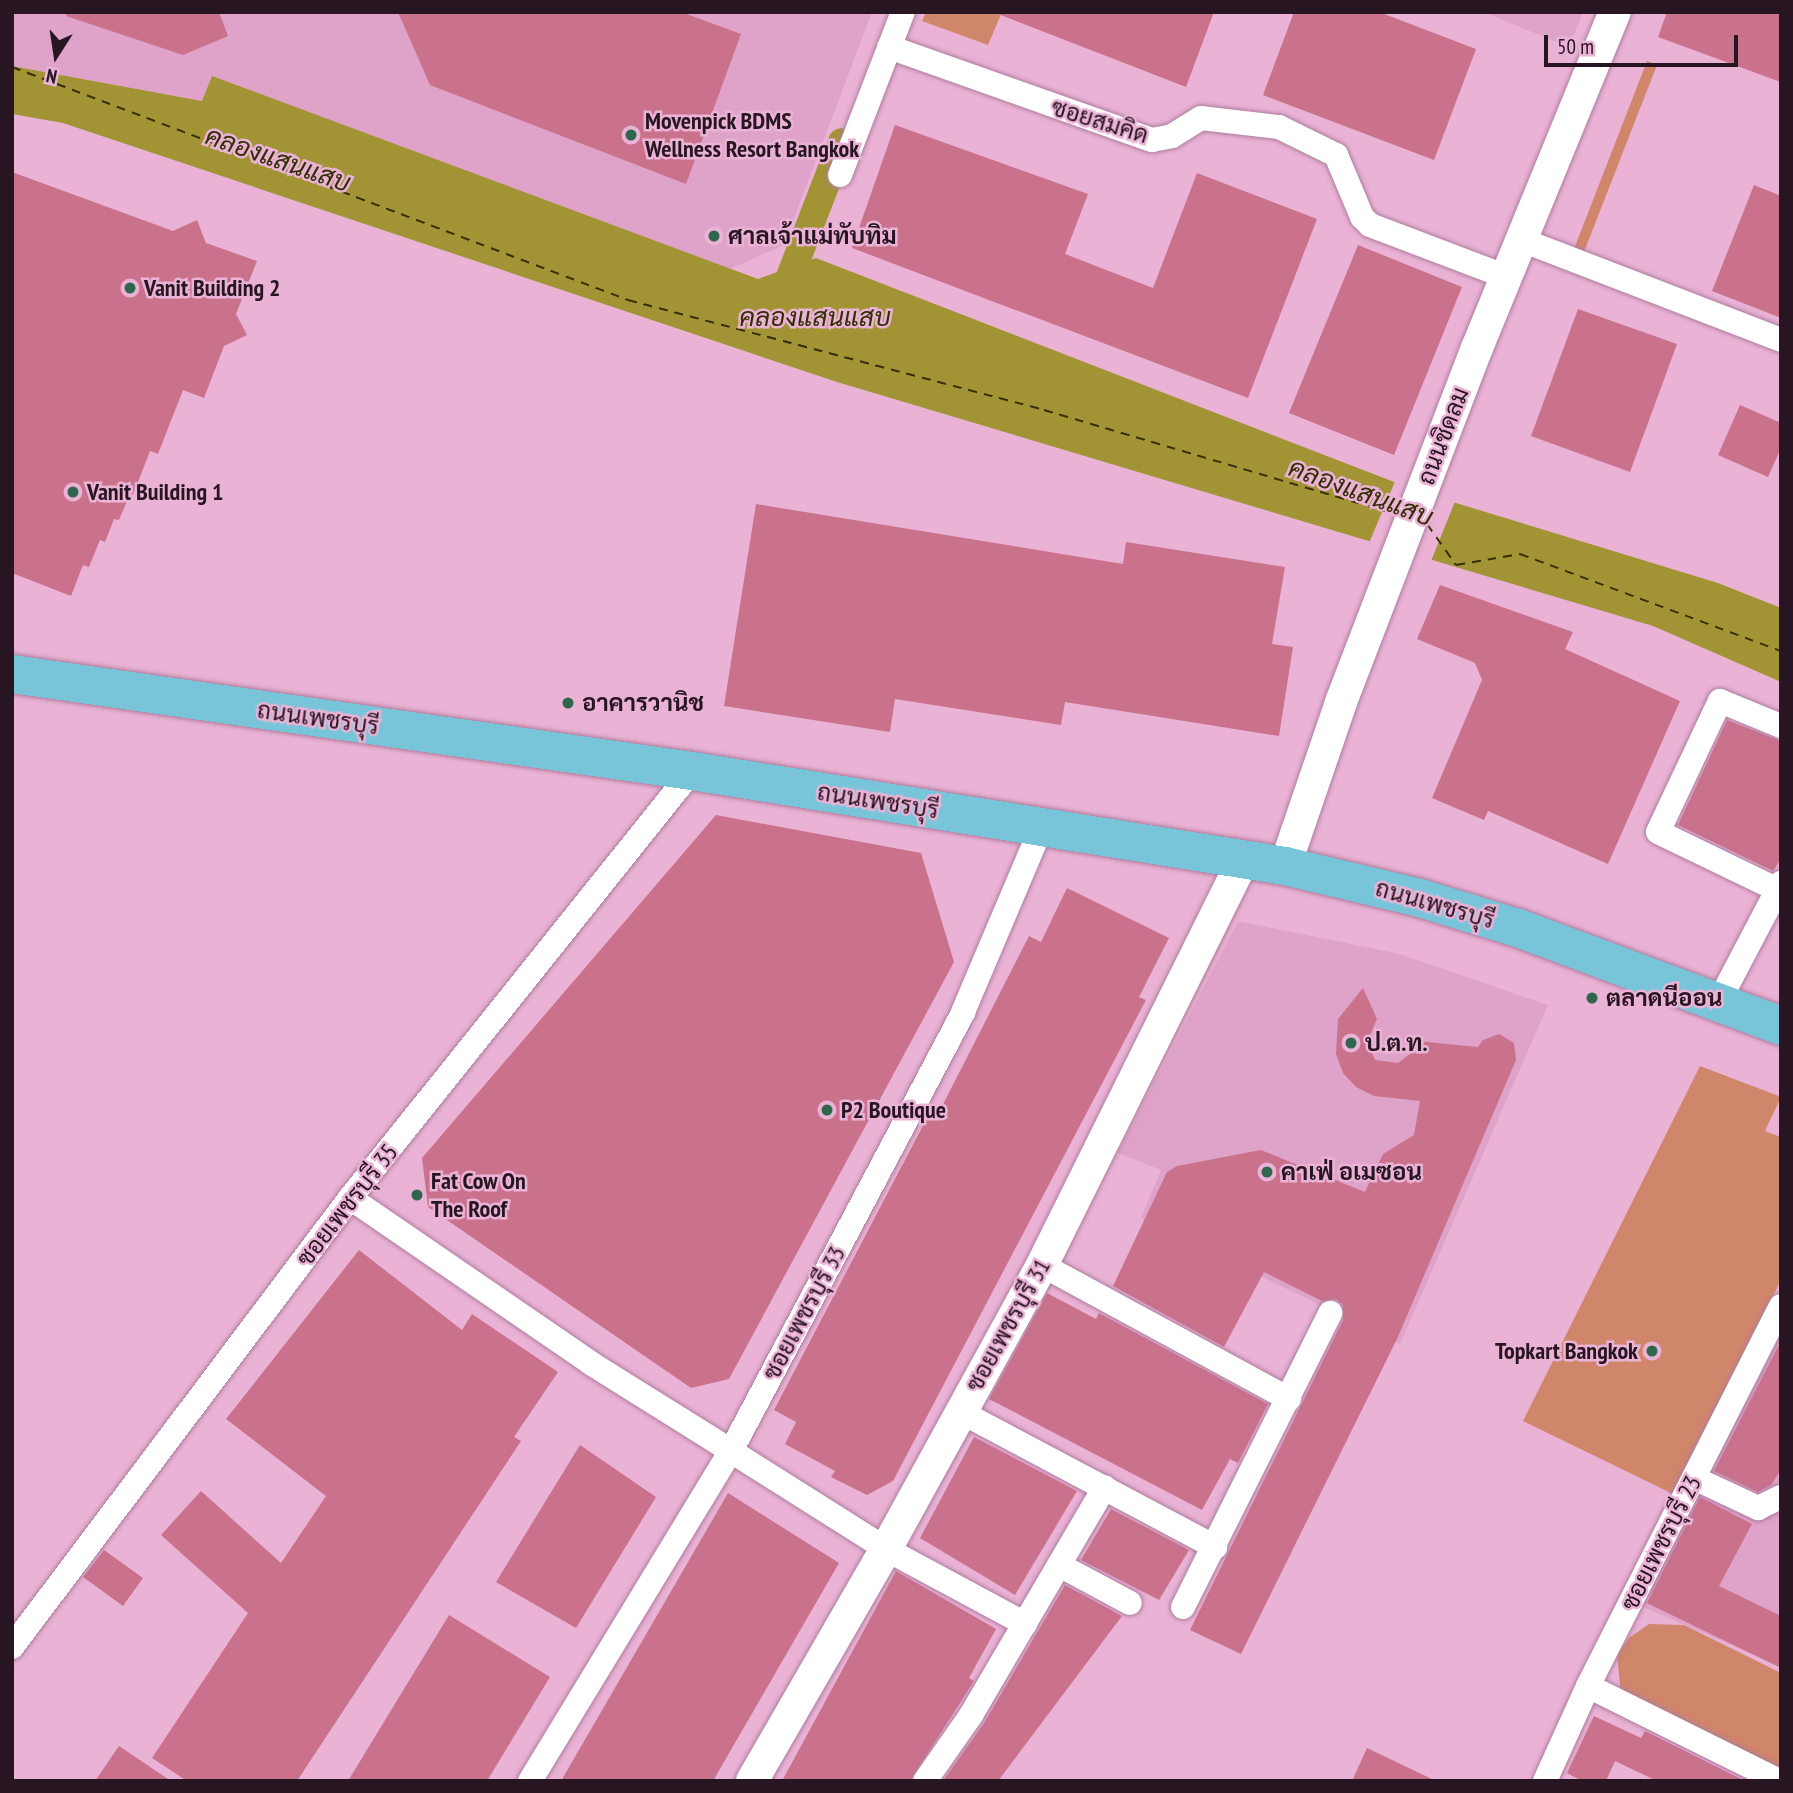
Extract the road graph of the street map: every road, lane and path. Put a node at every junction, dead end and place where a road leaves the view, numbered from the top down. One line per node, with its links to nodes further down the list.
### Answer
1 (903, 12): 3 (street)
2 (1615, 12): 5 (street, ถนนชิดลม)
3 (889, 47): 4 (street); 6 (street, ซอยสมคิด)
4 (840, 174)
5 (1522, 240): 6 (street, ถนนชิดลม); 7 (street)
6 (1507, 277): 13 (street, ถนนชิดลม)
7 (1781, 340)
8 (12, 674): 10 (main road, ถนนเพชรบุรี)
9 (1781, 726): 14 (street)
10 (692, 772): 11 (main road, ถนนเพชรบุรี); 18 (street, ซอยเพชรบุรี 35)
11 (1042, 826): 12 (main road, ถนนเพชรบุรี); 24 (street, ซอยเพชรบุรี 33)
12 (1244, 858): 13 (main road, ถนนเพชรบุรี); 19 (street, ซอยเพชรบุรี 31)
13 (1285, 866): 15 (main road, ถนนเพชรบุรี)
14 (1779, 886): 15 (street)
15 (1722, 1004): 16 (main road, ถนนเพชรบุรี); 17 (main road, ถนนเพชรบุรี)
16 (1781, 1007)
17 (1781, 1026)
18 (350, 1198): 24 (street); 34 (street, ซอยเพชรบุรี 35)
19 (1042, 1265): 22 (street); 23 (street, ซอยเพชรบุรี 31)
20 (1781, 1306): 25 (street, ซอยเพชรบุรี 23)
21 (1330, 1313): 22 (street)
22 (1289, 1399): 28 (street)
23 (961, 1412): 26 (street); 29 (street, ซอยเพชรบุรี 31)
24 (731, 1451): 29 (street); 36 (street, ซอยเพชรบุรี 33)
25 (1694, 1478): 27 (street); 35 (street, ซอยเพชรบุรี 23)
26 (1105, 1487): 28 (street); 30 (street)
27 (1781, 1497)
28 (1215, 1547): 32 (street)
29 (886, 1549): 33 (street); 37 (street, ซอยเพชรบุรี 31)
30 (1061, 1566): 31 (street); 33 (street)
31 (1129, 1603)
32 (1183, 1607)
33 (1025, 1624): 38 (street)
34 (12, 1647)
35 (1588, 1686): 39 (street, ซอยเพชรบุรี 23); 40 (street)
36 (530, 1781)
37 (752, 1781)
38 (925, 1781)
39 (1545, 1781)
40 (1779, 1781)

